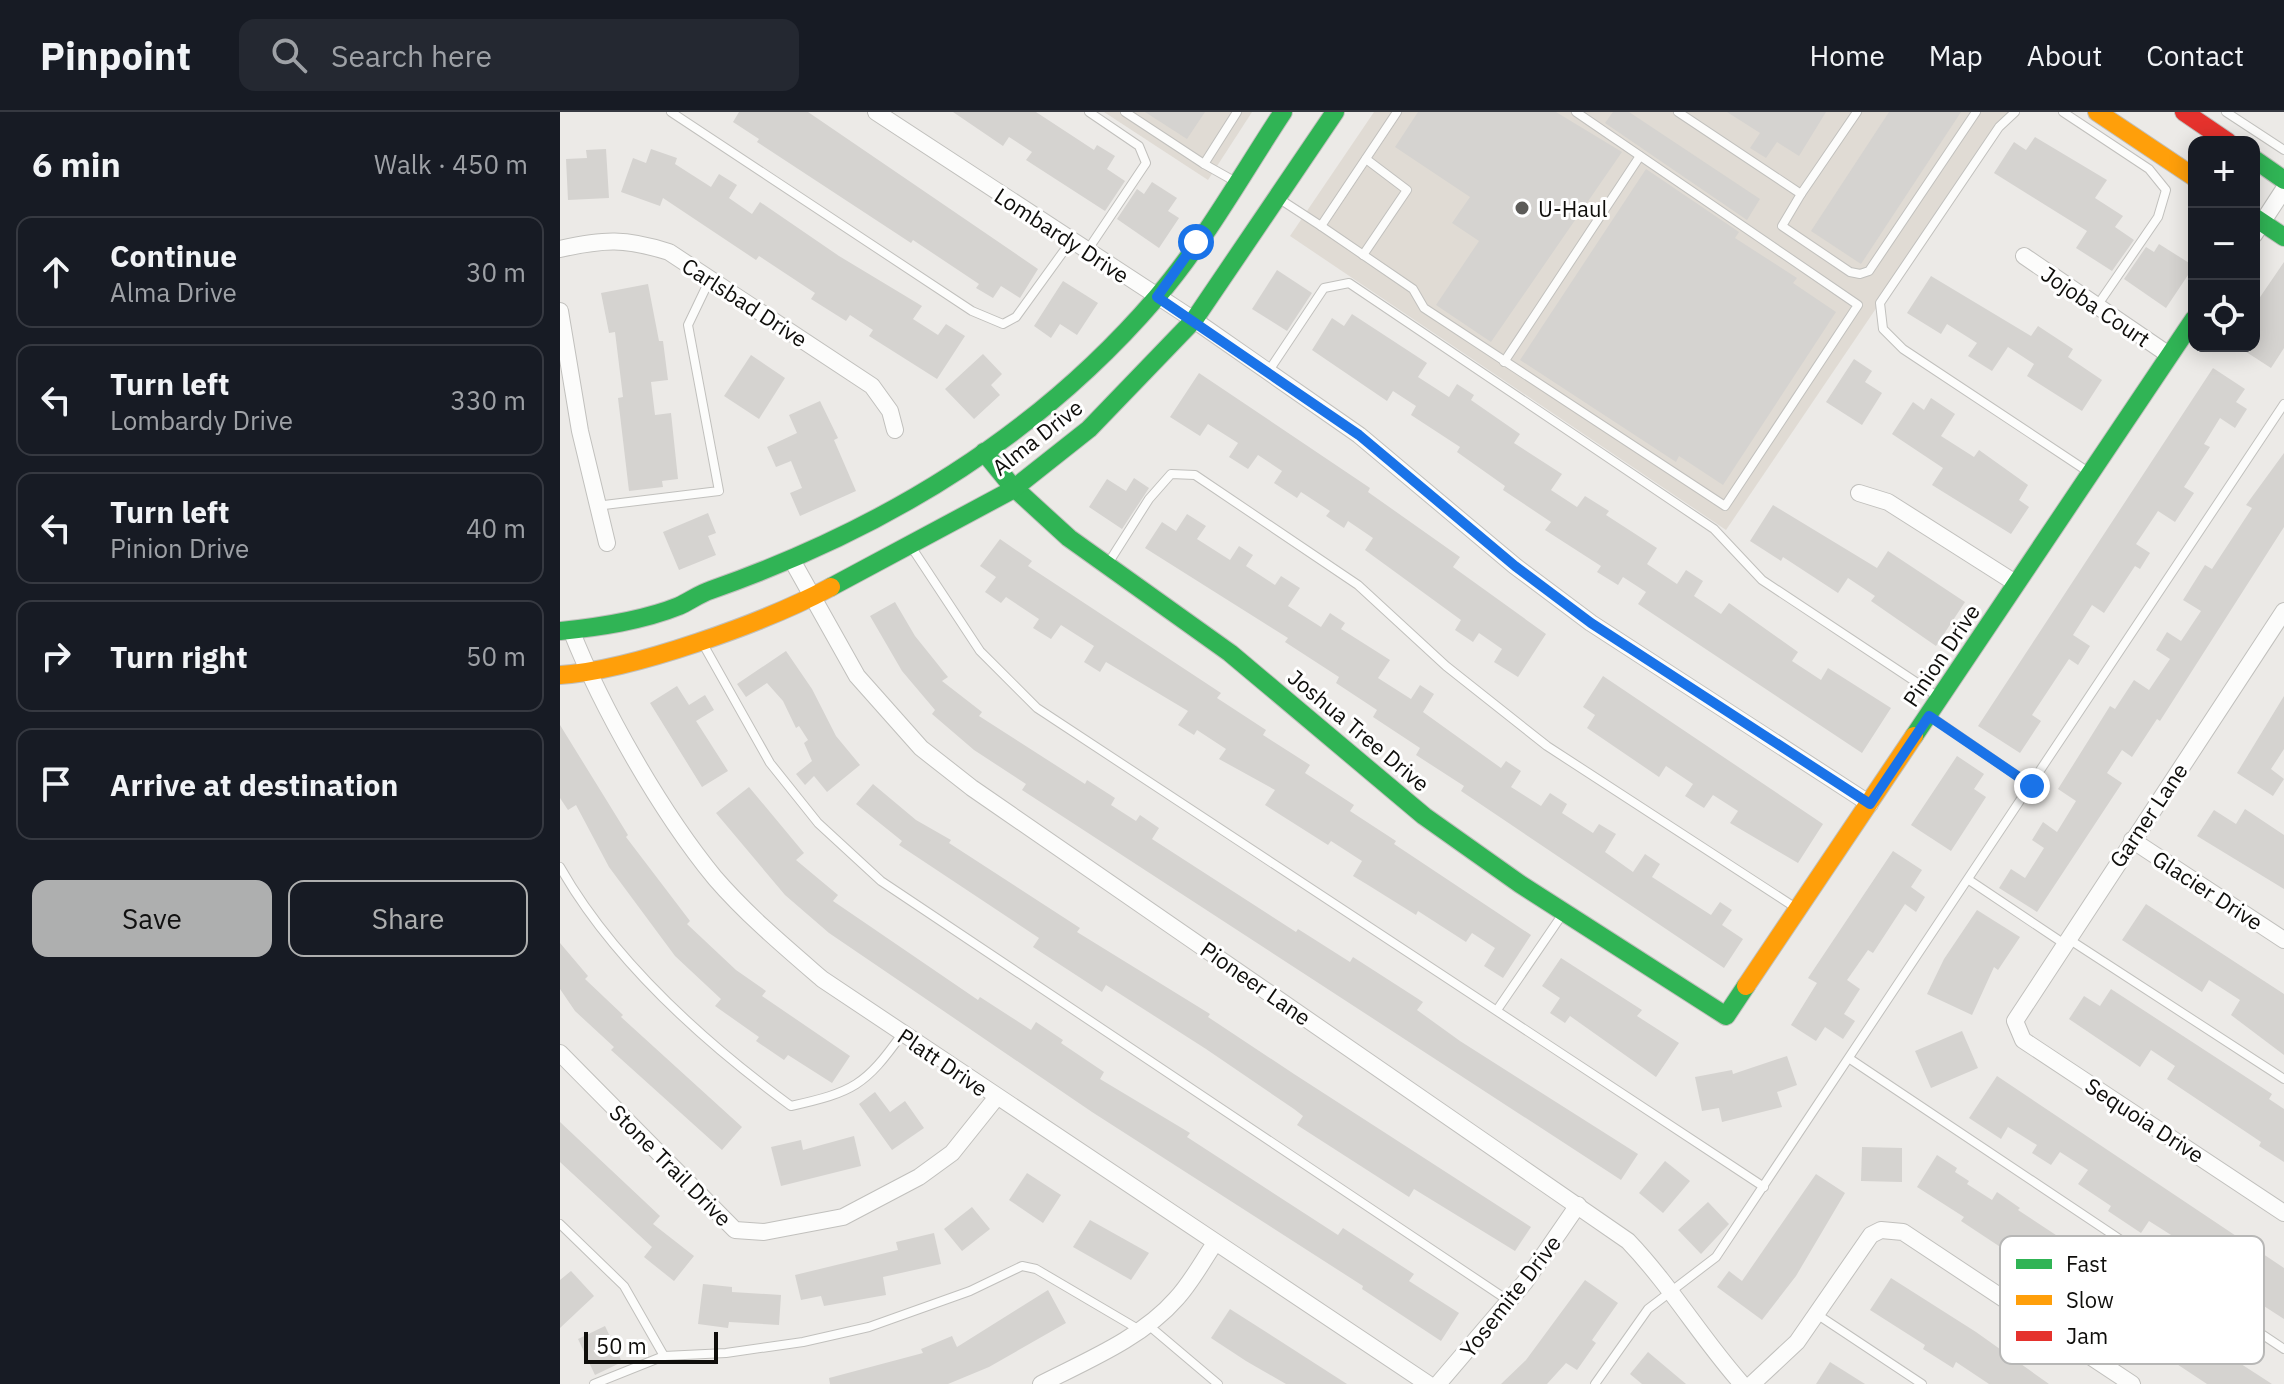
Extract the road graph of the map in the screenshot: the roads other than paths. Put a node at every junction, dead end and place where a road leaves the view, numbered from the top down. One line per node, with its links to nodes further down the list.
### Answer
1 (671, 112): 34 (lane)
2 (876, 112): 34 (street, Lombardy Drive)
3 (1089, 112): 36 (lane)
4 (1125, 112): 23 (lane)
5 (1237, 112): 23 (lane)
6 (1283, 112): 26 (main road, Alma Drive)
7 (1335, 112): 29 (main road, Alma Drive)
8 (1397, 112): 21 (lane)
9 (1576, 112): 20 (lane)
10 (1678, 112): 28 (lane)
11 (1857, 112): 28 (lane)
12 (1976, 112): 28 (lane)
13 (2015, 112): 51 (lane)
14 (2063, 112): 41 (lane)
15 (2097, 112): 24 (main road)
16 (2184, 112): 18 (main road)
17 (2226, 112): 19 (lane)
18 (2219, 136)
19 (2284, 150)
20 (1640, 156): 46 (lane); 46 (lane)
21 (1366, 159): 31 (lane); 37 (lane)
22 (2260, 163): 25 (main road)
23 (1204, 164): 26 (lane)
24 (2188, 173)
25 (2284, 180)
26 (1236, 182): 40 (main road, Alma Drive)
27 (2284, 189): 30 (street)
28 (1801, 194)
29 (1277, 197): 31 (lane); 43 (main road, Alma Drive)
30 (2260, 221)
31 (1321, 226): 37 (lane)
32 (2260, 226): 33 (main road)
33 (2284, 237)
34 (1071, 241): 36 (street, Lombardy Drive)
35 (560, 249): 39 (street, Carlsbad Drive)
36 (1087, 251): 40 (street, Lombardy Drive)
37 (1363, 255): 46 (lane)
38 (2024, 256): 41 (street, Jojoba Court)
39 (710, 279): 49 (street, Carlsbad Drive); 54 (lane)
40 (1157, 297): 43 (street, Lombardy Drive); 50 (main road, Alma Drive)
41 (2097, 306): 45 (street, Jojoba Court)
42 (560, 311): 54 (street)
43 (1194, 320): 47 (street, Lombardy Drive); 52 (main road, Alma Drive)
44 (2188, 328): 45 (main road, Pinion Drive)
45 (2169, 355): 51 (main road, Pinion Drive)
46 (1504, 362)
47 (1268, 372): 66 (lane); 69 (street, Lombardy Drive)
48 (2284, 404): 68 (lane)
49 (895, 430)
50 (984, 452): 52 (main road, Joshua Tree Drive); 57 (main road, Alma Drive)
51 (2090, 473): 59 (main road, Pinion Drive)
52 (1012, 490): 56 (main road, Alma Drive); 58 (main road, Joshua Tree Drive)
53 (1859, 493): 59 (street)
54 (596, 506): 55 (street)
55 (607, 543)
56 (910, 544): 60 (main road, Alma Drive); 77 (lane)
57 (793, 562): 60 (street, Pioneer Lane); 62 (main road, Alma Drive)
58 (1106, 567): 73 (lane); 74 (main road, Joshua Tree Drive)
59 (2017, 584): 66 (main road, Pinion Drive)
60 (813, 597): 63 (main road, Alma Drive); 86 (street, Pioneer Lane)
61 (2284, 611): 70 (street, Garner Lane)
62 (566, 630): 64 (street, Platt Drive)
63 (700, 640): 64 (main road, Alma Drive); 93 (lane)
64 (588, 673): 65 (main road, Alma Drive); 80 (street, Platt Drive)
65 (560, 675)
66 (1941, 699): 67 (main road, Pinion Drive)
67 (1929, 716): 68 (lane); 69 (main road, Pinion Drive)
68 (2032, 786): 72 (lane)
69 (1870, 804): 73 (main road, Pinion Drive)
70 (2132, 840): 75 (street, Garner Lane); 76 (street, Glacier Drive)
71 (560, 867): 80 (lane)
72 (1969, 880): 75 (lane); 82 (lane)
73 (1800, 911): 78 (main road, Pinion Drive)
74 (1565, 912): 77 (lane); 78 (main road, Joshua Tree Drive)
75 (2065, 940): 79 (street, Garner Lane); 83 (lane)
76 (2284, 940)
77 (1497, 1010): 85 (lane)
78 (1726, 1016)
79 (2015, 1021): 87 (street, Sequoia Drive)
80 (902, 1034): 84 (street, Platt Drive)
81 (560, 1053): 84 (street, Stone Trail Drive)
82 (1850, 1059): 85 (lane); 89 (lane)
83 (2284, 1079)
84 (996, 1098): 90 (street, Platt Drive)
85 (1764, 1187): 91 (lane)
86 (1578, 1205): 91 (street, Pioneer Lane); 93 (street, Yosemite Drive)
87 (2284, 1213)
88 (560, 1224): 98 (lane)
89 (2115, 1236)
90 (1215, 1243): 95 (street); 103 (street, Platt Drive)
91 (1672, 1290): 105 (lane); 106 (street, Pioneer Lane)
92 (2000, 1296): 94 (street)
93 (1509, 1301): 104 (street, Yosemite Drive)
94 (1818, 1315): 107 (street); 108 (lane)
95 (1142, 1326): 98 (lane); 101 (street); 102 (lane)
96 (2264, 1336): 97 (lane)
97 (2284, 1349)
98 (664, 1356): 100 (lane)
99 (2102, 1364): 109 (street)
100 (594, 1384)
101 (1041, 1384)
102 (1218, 1384)
103 (1428, 1384)
104 (1438, 1384)
105 (1595, 1384)
106 (1742, 1384)
107 (1752, 1384)
108 (1922, 1384)
109 (2132, 1384)

